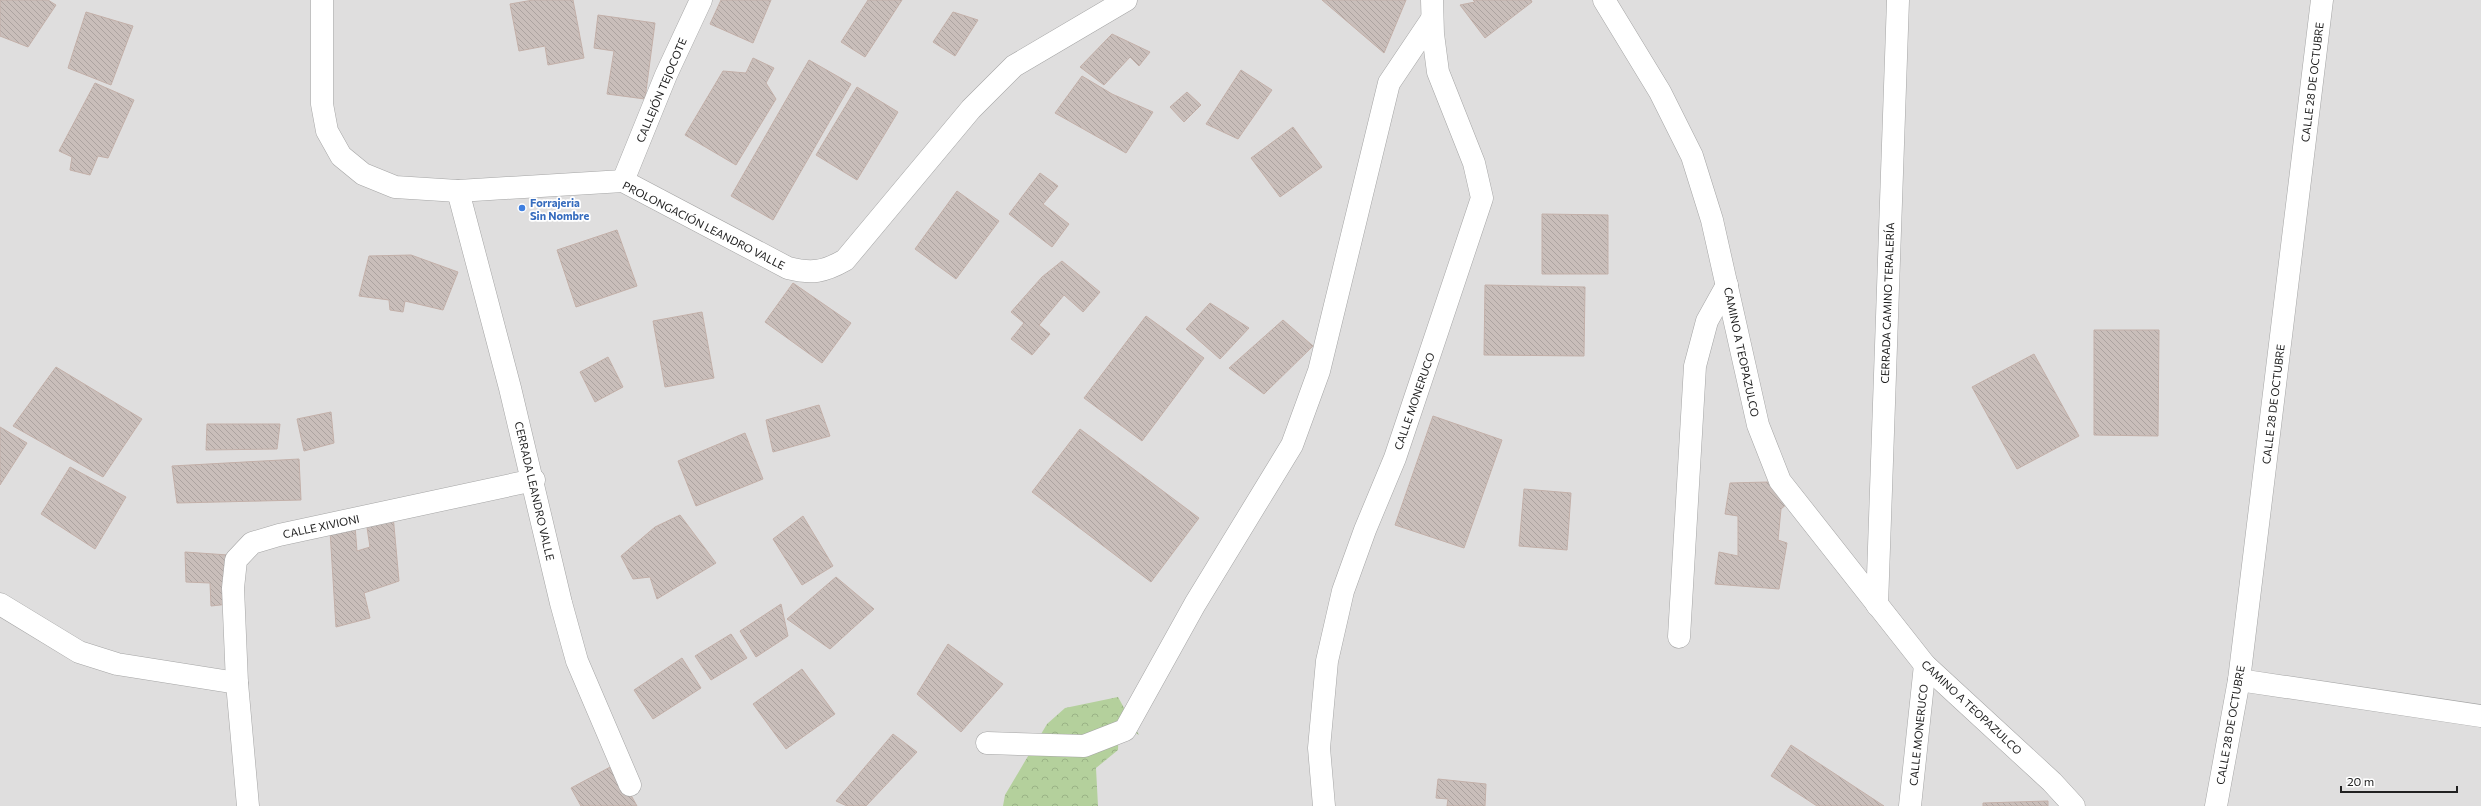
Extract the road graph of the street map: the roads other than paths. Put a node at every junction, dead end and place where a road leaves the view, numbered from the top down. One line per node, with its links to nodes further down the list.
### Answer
1 (322, 0): 9 (street, PROLONGACIÓN LEANDRO VALLE)
2 (701, 0): 8 (street, CALLEJÓN TEJOCOTE)
3 (1126, 0): 8 (street, PROLONGACIÓN LEANDRO VALLE)
4 (1604, 0): 10 (street, CAMINO A TEOPAZULCO)
5 (1898, 0): 13 (street, CERRADA CAMINO TERALERÍA)
6 (2322, 0): 16 (street, CALLE 28 DE OCTUBRE)
7 (1432, 10): 19 (street); 22 (street, CALLE MONERUCO)
8 (622, 181): 9 (street, PROLONGACIÓN LEANDRO VALLE)
9 (458, 191): 11 (street, CERRADA LEANDRO VALLE)
10 (1728, 285): 13 (street, CAMINO A TEOPAZULCO); 14 (street)
11 (534, 480): 17 (street, CALLE XIVIONI); 20 (street, CERRADA LEANDRO VALLE)
12 (0, 604): 17 (street)
13 (1877, 605): 15 (street, CAMINO A TEOPAZULCO)
14 (1679, 637)
15 (1925, 665): 23 (street, CALLE MONERUCO); 24 (street, CAMINO A TEOPAZULCO)
16 (2239, 680): 18 (street); 25 (street, CALLE 28 DE OCTUBRE)
17 (237, 683): 21 (street, CALLE XIVIONI)
18 (2481, 716)
19 (988, 743)
20 (630, 785)
21 (248, 806)
22 (1324, 806)
23 (1910, 806)
24 (2074, 806)
25 (2216, 806)

